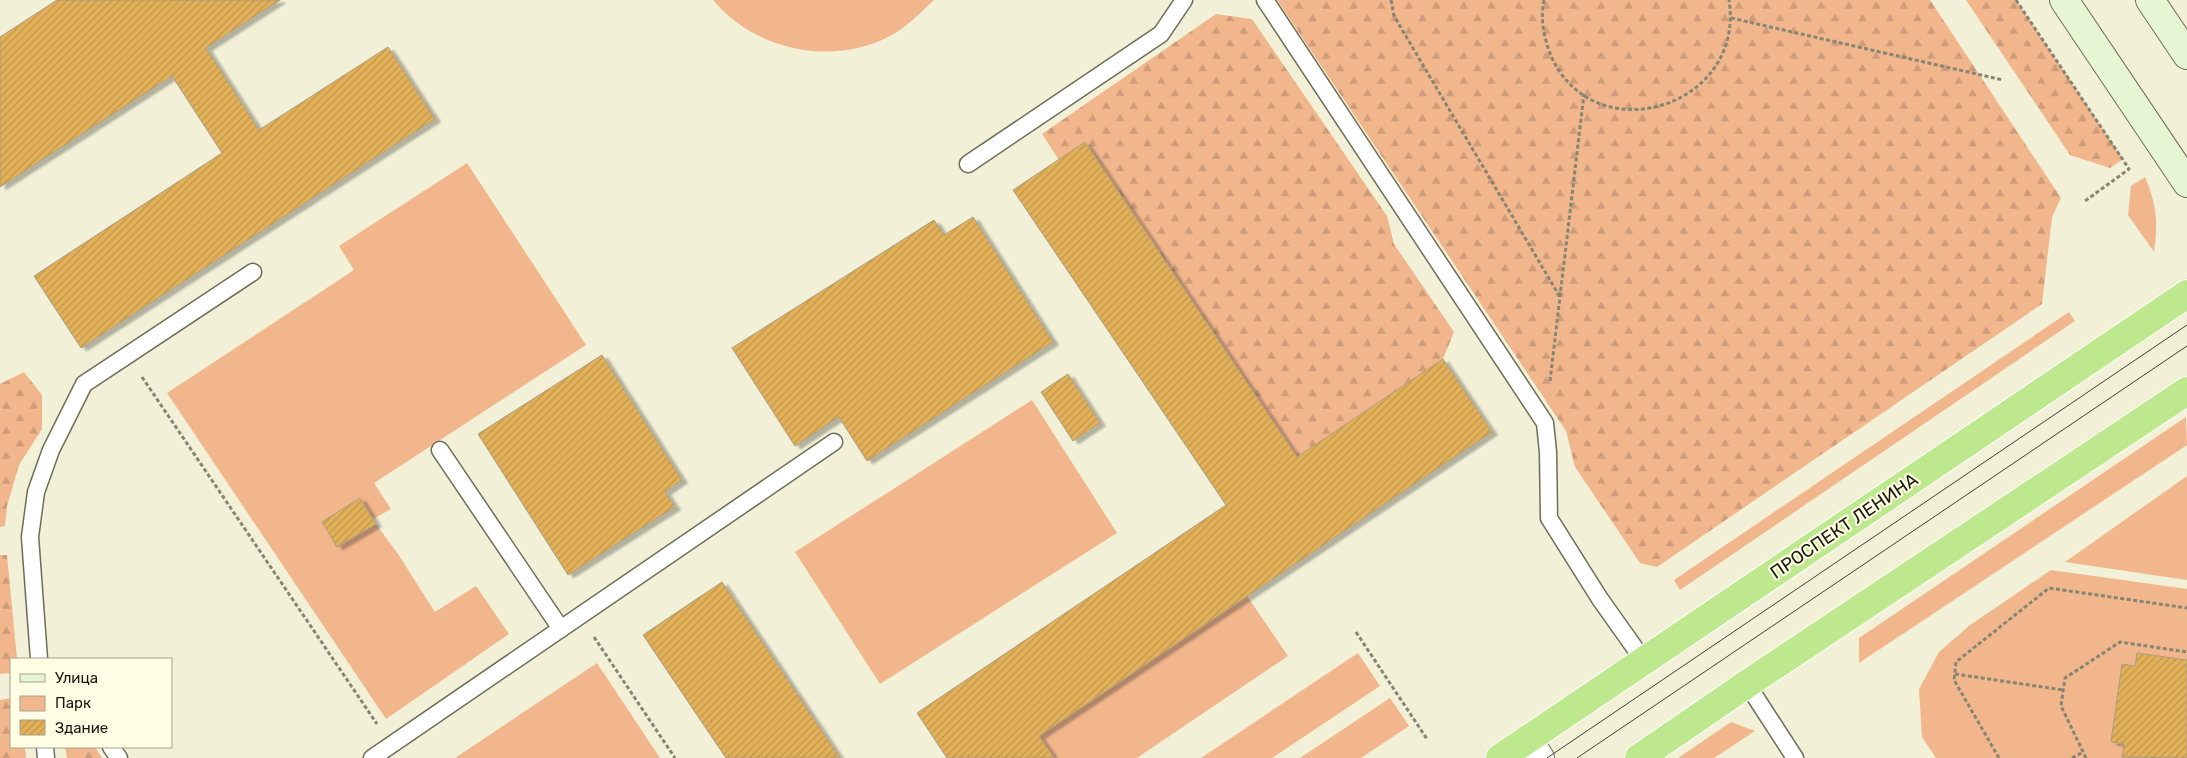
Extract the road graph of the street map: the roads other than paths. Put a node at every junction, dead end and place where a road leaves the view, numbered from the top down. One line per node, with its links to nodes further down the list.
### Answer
1 (1184, 0): 6 (lane)
2 (1265, 0): 17 (lane)
3 (2064, 0): 7 (main road)
4 (2150, 0): 5 (main road)
5 (2187, 55)
6 (968, 164)
7 (2187, 183)
8 (253, 272): 14 (lane)
9 (2187, 294): 17 (highway, ПРОСПЕКТ ЛЕНИНА)
10 (2187, 391): 18 (highway)
11 (834, 442): 13 (lane)
12 (440, 450): 13 (lane)
13 (561, 629): 20 (lane)
14 (38, 637): 15 (lane); 16 (lane)
15 (39, 658)
16 (52, 658)
17 (1644, 661): 19 (highway, ПРОСПЕКТ ЛЕНИНА)
18 (1746, 684): 22 (highway); 23 (lane)
19 (1534, 749): 21 (highway, ПРОСПЕКТ ЛЕНИНА)
20 (372, 758)
21 (1500, 758)
22 (1639, 758)
23 (1795, 758)

